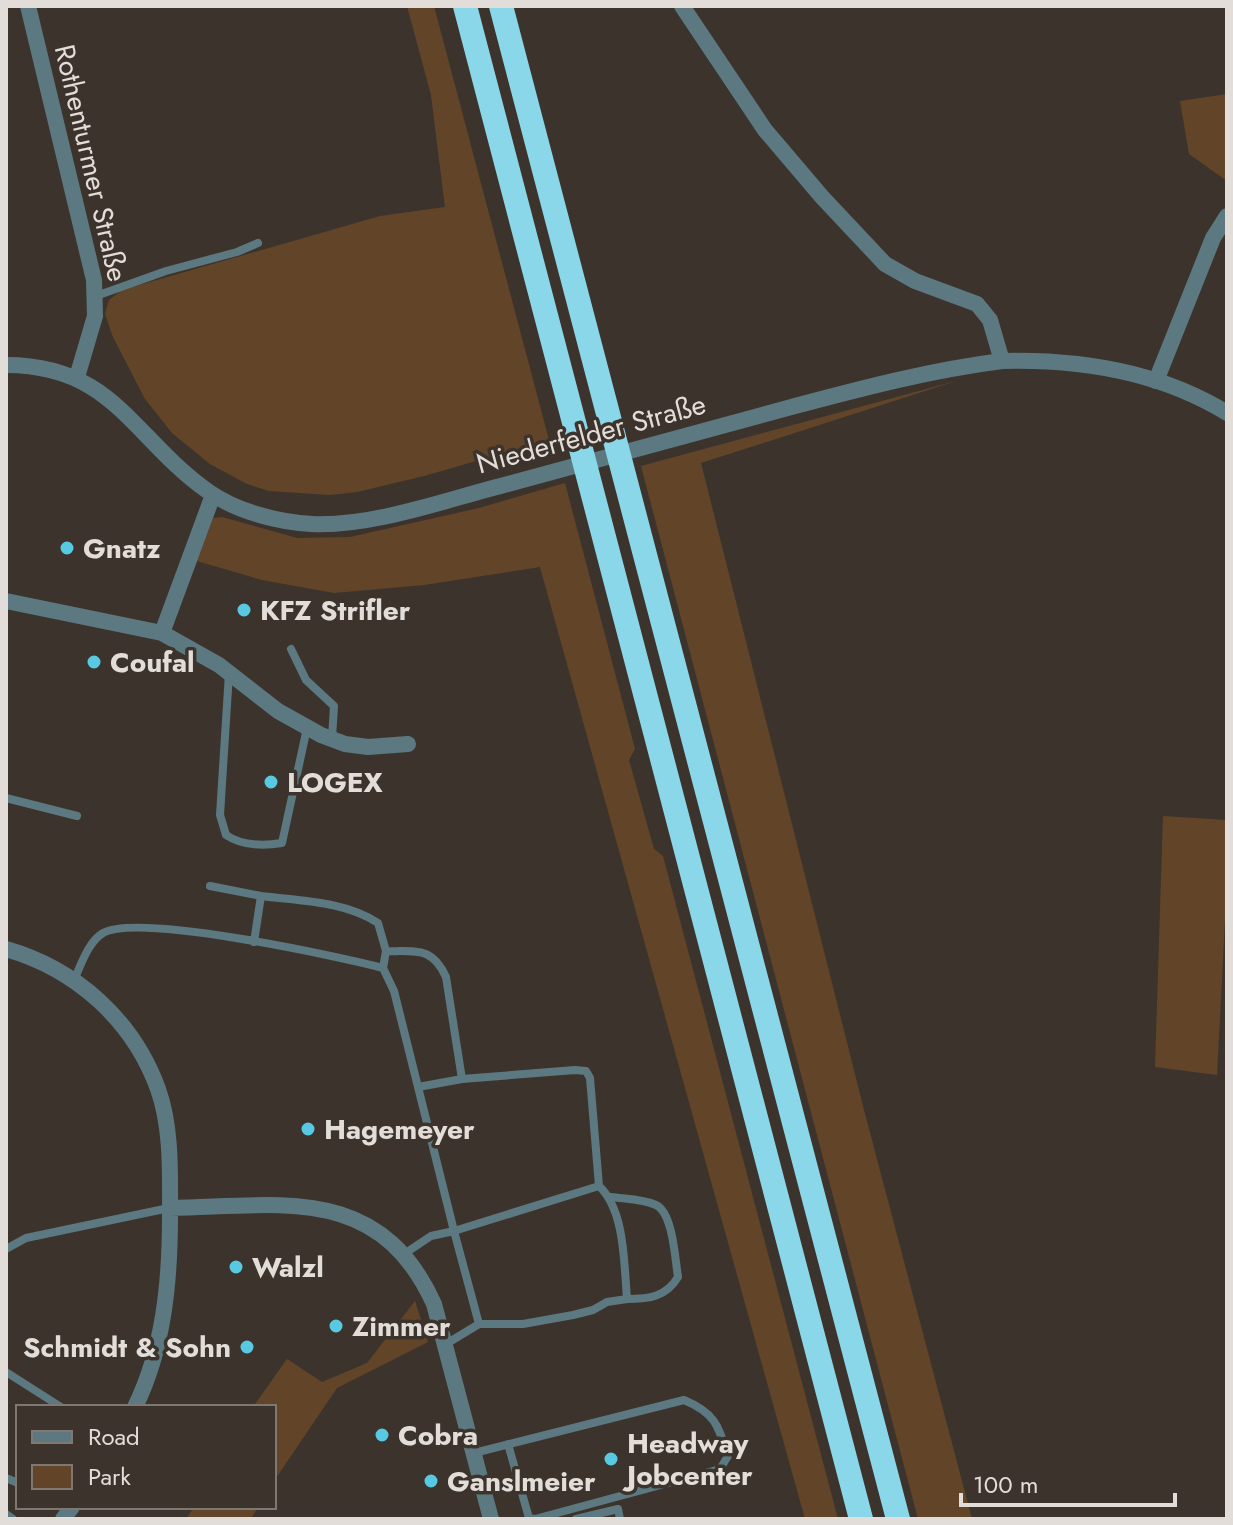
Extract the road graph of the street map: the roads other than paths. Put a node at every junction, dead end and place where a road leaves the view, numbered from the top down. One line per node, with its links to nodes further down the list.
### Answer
1 (28, 6): 7 (street, Rothenturmer Straße)
2 (465, 6): 51 (highway)
3 (501, 6): 52 (highway)
4 (682, 6): 8 (street)
5 (1227, 216): 11 (street)
6 (258, 243): 7 (lane)
7 (96, 296): 10 (street, Rothenturmer Straße)
8 (1002, 361): 11 (street, Niederfelder Straße); 13 (street, Niederfelder Straße)
9 (6, 365): 10 (street, Niederfelder Straße)
10 (77, 377): 13 (street, Niederfelder Straße)
11 (1156, 381): 12 (street, Niederfelder Straße)
12 (1227, 413)
13 (213, 495): 15 (street)
14 (6, 601): 15 (street)
15 (162, 633): 17 (street)
16 (291, 649): 19 (lane)
17 (229, 673): 18 (street); 18 (lane)
18 (307, 728): 19 (street)
19 (332, 739): 20 (street)
20 (408, 744)
21 (6, 798): 22 (lane)
22 (77, 816)
23 (210, 886): 24 (lane)
24 (261, 896): 25 (lane); 27 (lane)
25 (254, 942): 28 (lane); 29 (lane)
26 (6, 949): 29 (street)
27 (386, 951): 28 (lane); 30 (lane)
28 (383, 968): 31 (lane)
29 (74, 980): 34 (street)
30 (462, 1079): 31 (lane); 32 (lane)
31 (418, 1087): 35 (lane)
32 (599, 1186): 33 (lane); 35 (lane)
33 (611, 1197): 38 (lane); 38 (lane)
34 (170, 1208): 36 (lane); 37 (street); 43 (street)
35 (454, 1231): 37 (lane); 39 (lane)
36 (6, 1249)
37 (404, 1254): 40 (street)
38 (627, 1299): 39 (lane)
39 (479, 1324): 40 (lane)
40 (445, 1344): 45 (street)
41 (6, 1372): 42 (lane)
42 (58, 1405)
43 (136, 1405)
44 (508, 1444): 44 (lane); 45 (lane)
45 (473, 1453): 48 (street)
46 (6, 1514): 47 (lane)
47 (13, 1519)
48 (491, 1519)
49 (576, 1519): 50 (lane)
50 (620, 1519)
51 (861, 1519)
52 (898, 1519)

